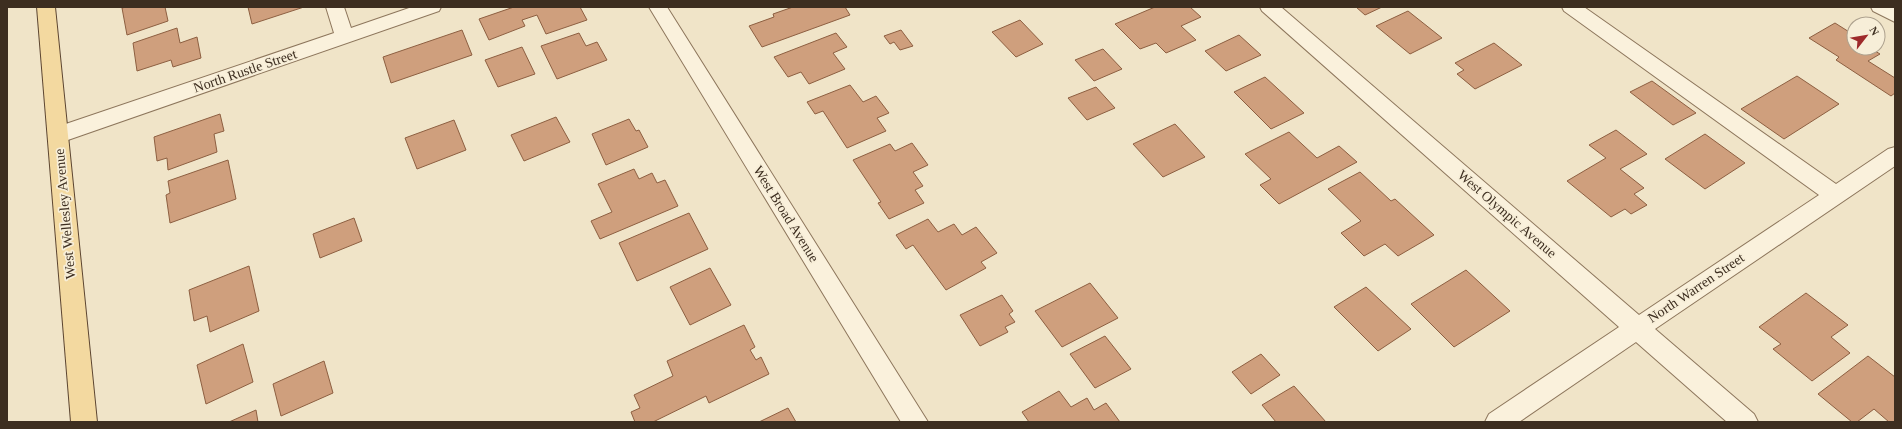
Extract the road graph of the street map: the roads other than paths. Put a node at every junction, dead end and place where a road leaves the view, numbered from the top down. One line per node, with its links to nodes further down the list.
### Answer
1 (46, 7): 10 (main road, West Wellesley Avenue)
2 (335, 7): 9 (street)
3 (432, 7): 9 (street, North Rustle Street)
4 (658, 7): 15 (street, West Broad Avenue)
5 (1269, 7): 13 (street, West Olympic Avenue)
6 (1571, 7): 12 (street)
7 (1880, 7): 8 (street)
8 (1895, 16)
9 (345, 37): 10 (street, North Rustle Street)
10 (58, 135): 14 (main road, West Wellesley Avenue)
11 (1895, 155): 12 (street, North Warren Street)
12 (1836, 195): 13 (street, North Warren Street)
13 (1638, 328): 16 (street, North Warren Street); 17 (street, West Olympic Avenue)
14 (84, 422)
15 (915, 422)
16 (1498, 422)
17 (1745, 422)

